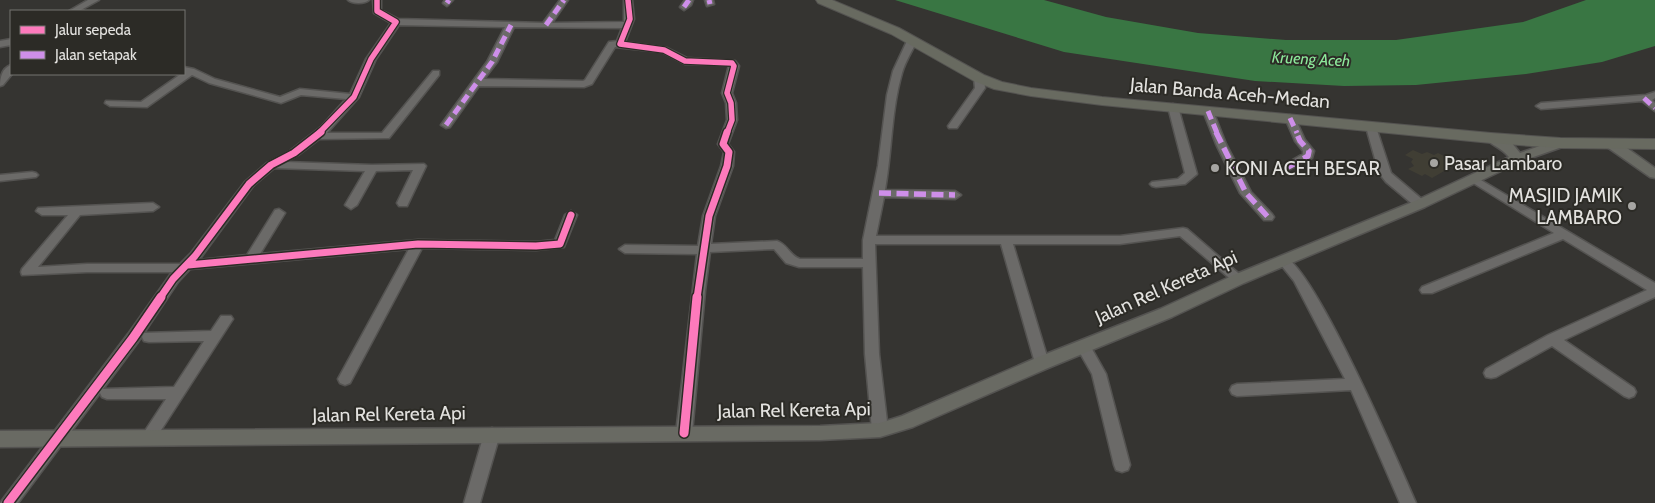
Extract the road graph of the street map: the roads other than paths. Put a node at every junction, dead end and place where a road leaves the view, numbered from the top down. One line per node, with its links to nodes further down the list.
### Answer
1 (95, 0): 9 (street)
2 (352, 0): 3 (street)
3 (365, 0)
4 (377, 0): 10 (street)
5 (564, 0): 12 (street)
6 (628, 0): 13 (street)
7 (822, 0): 14 (highway, Jalan Banda Aceh-Medan)
8 (839, 0): 31 (highway, Jalan Banda Aceh-Medan)
9 (75, 10)
10 (396, 22): 11 (street); 24 (street)
11 (511, 25): 12 (street); 22 (street)
12 (546, 25): 13 (street)
13 (628, 25): 15 (street)
14 (912, 41): 20 (highway, Jalan Banda Aceh-Medan); 50 (street)
15 (620, 44): 22 (street); 66 (street)
16 (10, 69): 21 (street)
17 (187, 71): 24 (street)
18 (436, 73): 36 (street)
19 (182, 75): 26 (street)
20 (979, 78): 28 (highway, Jalan Banda Aceh-Medan); 33 (street)
21 (0, 83)
22 (476, 84): 32 (street)
23 (1655, 95): 25 (street)
24 (354, 96): 36 (street)
25 (1644, 98): 27 (street); 29 (street)
26 (110, 103)
27 (1541, 106)
28 (1173, 107): 30 (highway, Jalan Banda Aceh-Medan); 49 (street)
29 (1655, 108)
30 (1208, 110): 31 (highway, Jalan Banda Aceh-Medan); 60 (street)
31 (1281, 115): 34 (highway, Jalan Banda Aceh-Medan); 35 (highway, Jalan Banda Aceh-Medan); 43 (street)
32 (446, 125)
33 (953, 126)
34 (1370, 127): 37 (highway, Jalan Banda Aceh-Medan); 53 (street)
35 (1655, 135)
36 (317, 136): 42 (street)
37 (1491, 138): 38 (highway, Jalan Banda Aceh-Medan); 41 (main road)
38 (1560, 143): 39 (highway, Jalan Banda Aceh-Medan); 41 (main road, Jalan Rel Kereta Api)
39 (1612, 144): 40 (highway, Jalan Banda Aceh-Medan); 45 (main road)
40 (1655, 144)
41 (1517, 158): 48 (main road, Jalan Rel Kereta Api)
42 (270, 165): 44 (street); 70 (street)
43 (1288, 167)
44 (372, 168): 52 (street); 54 (street)
45 (1655, 174)
46 (32, 176): 47 (street)
47 (0, 178)
48 (1474, 179): 53 (main road, Jalan Rel Kereta Api); 61 (street)
49 (1156, 184)
50 (879, 193): 51 (street); 62 (street)
51 (955, 195)
52 (403, 203)
53 (1420, 204): 68 (main road, Jalan Rel Kereta Api)
54 (351, 205)
55 (153, 207): 56 (street)
56 (78, 211): 57 (street); 70 (street)
57 (42, 212)
58 (280, 213): 67 (street)
59 (571, 215): 64 (street)
60 (1268, 217)
61 (1563, 234): 72 (street); 73 (street)
62 (869, 240): 63 (street); 69 (street)
63 (1006, 241): 71 (street); 79 (street)
64 (418, 244): 67 (street); 81 (street)
65 (625, 249): 66 (street)
66 (705, 249): 69 (street); 88 (street)
67 (251, 259): 70 (street)
68 (1284, 260): 71 (main road, Jalan Rel Kereta Api); 82 (street)
69 (870, 264): 87 (street)
70 (186, 266): 92 (street)
71 (1239, 278): 78 (main road, Jalan Rel Kereta Api)
72 (1427, 290)
73 (1655, 290): 77 (street)
74 (226, 320): 75 (street)
75 (215, 336): 76 (street); 86 (street)
76 (149, 337)
77 (1553, 339): 80 (street); 84 (street)
78 (1083, 346): 79 (main road, Jalan Rel Kereta Api); 93 (street)
79 (1042, 364): 87 (main road, Jalan Rel Kereta Api)
80 (1491, 373)
81 (345, 379)
82 (1355, 384): 83 (street); 96 (street)
83 (1236, 390)
84 (1629, 392)
85 (107, 393): 86 (street)
86 (177, 393): 90 (street)
87 (880, 430): 88 (main road, Jalan Rel Kereta Api)
88 (684, 433): 89 (main road, Jalan Rel Kereta Api)
89 (492, 434): 90 (main road, Jalan Rel Kereta Api); 95 (street)
90 (149, 437): 92 (main road, Jalan Rel Kereta Api)
91 (0, 439): 92 (main road, Jalan Rel Kereta Api)
92 (56, 439): 94 (street)
93 (1122, 465)
94 (8, 503)
95 (472, 503)
96 (1409, 503)

